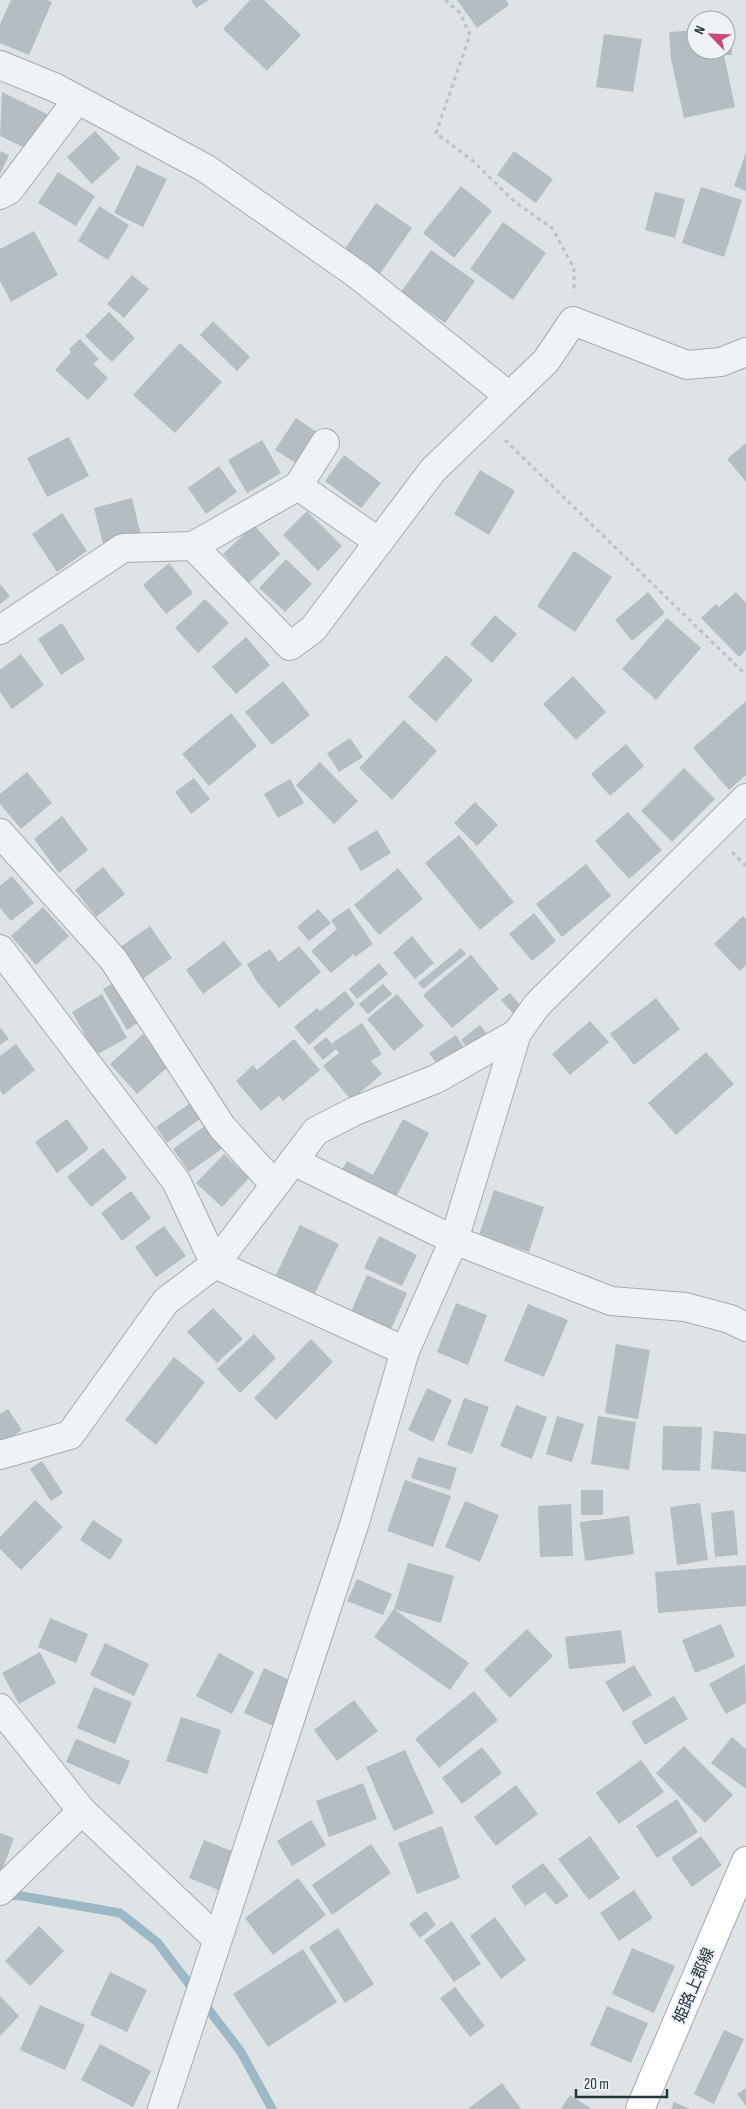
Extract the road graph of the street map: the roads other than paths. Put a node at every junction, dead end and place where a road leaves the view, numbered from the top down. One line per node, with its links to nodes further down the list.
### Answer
1 (0, 64): 2 (street)
2 (77, 100): 3 (street); 5 (street)
3 (0, 195)
4 (746, 352): 5 (street)
5 (509, 396): 8 (street)
6 (326, 443): 7 (street)
7 (298, 486): 8 (street); 9 (street)
8 (379, 542): 9 (street)
9 (193, 546): 10 (street)
10 (0, 630)
11 (746, 798): 14 (street)
12 (0, 833): 16 (street)
13 (0, 949): 18 (street)
14 (517, 1034): 15 (street); 17 (street)
15 (292, 1161): 16 (street); 17 (street)
16 (274, 1184): 18 (street)
17 (454, 1240): 19 (street); 20 (street)
18 (215, 1264): 20 (street); 21 (street)
19 (746, 1327)
20 (406, 1351): 26 (street)
21 (0, 1455)
22 (0, 1708): 23 (street)
23 (82, 1811): 25 (street); 26 (street)
24 (746, 1862): 28 (main road, 姫路上郡線)
25 (0, 1891)
26 (217, 1939): 27 (street)
27 (162, 2109)
28 (640, 2109)

